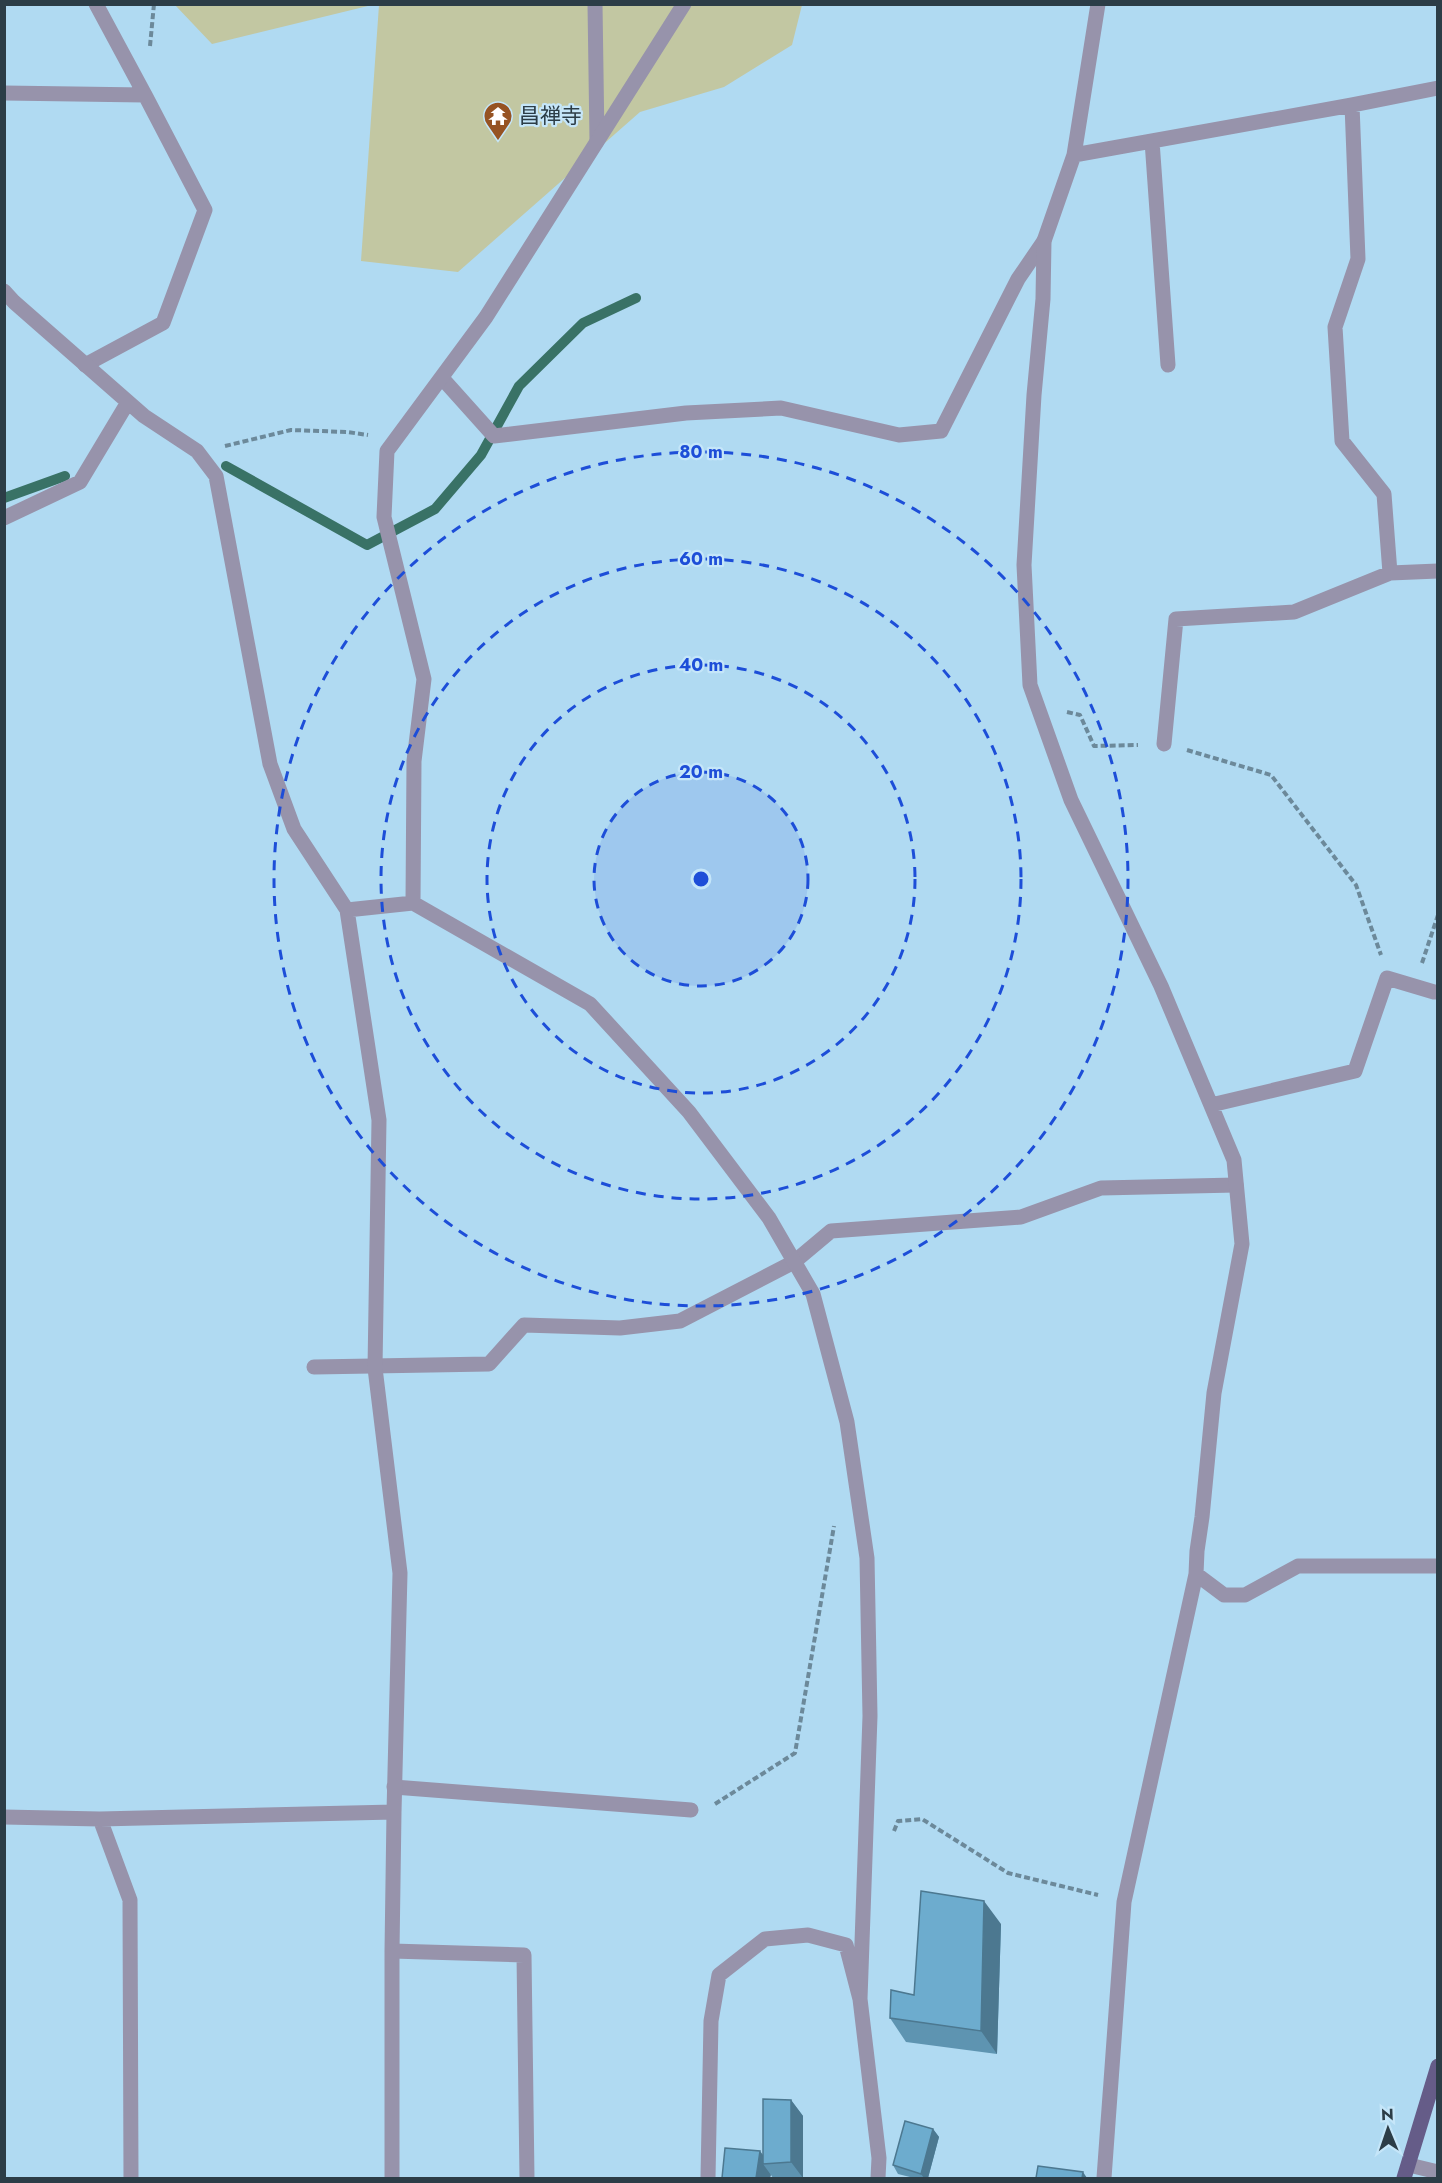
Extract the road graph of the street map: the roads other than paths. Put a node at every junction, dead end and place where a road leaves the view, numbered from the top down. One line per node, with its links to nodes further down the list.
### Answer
1 (96, 4): 7 (street)
2 (596, 4): 9 (street)
3 (684, 4): 9 (street)
4 (1098, 4): 11 (street)
5 (1437, 88): 8 (street)
6 (4, 93): 7 (street)
7 (145, 94): 14 (street)
8 (1352, 105): 10 (street); 20 (street)
9 (597, 141): 16 (street)
10 (1152, 141): 11 (street); 15 (street)
11 (1074, 155): 12 (street)
12 (1044, 241): 16 (street); 25 (street)
13 (4, 291): 14 (street)
14 (86, 365): 17 (street)
15 (1168, 365)
16 (442, 378): 22 (street)
17 (128, 402): 18 (street); 23 (street)
18 (4, 518)
19 (1437, 571): 20 (street)
20 (1390, 573): 21 (street)
21 (1164, 744)
22 (413, 903): 23 (street); 27 (street)
23 (347, 910): 29 (street)
24 (1437, 992): 25 (street)
25 (1211, 1105): 26 (street)
26 (1236, 1185): 27 (street); 31 (street)
27 (794, 1262): 29 (street); 38 (street)
28 (314, 1367): 29 (street)
29 (375, 1368): 32 (street)
30 (1437, 1566): 31 (street)
31 (1196, 1574): 47 (street)
32 (394, 1787): 33 (street); 34 (street)
33 (691, 1810)
34 (394, 1812): 36 (street); 37 (street)
35 (4, 1817): 36 (street)
36 (100, 1819): 42 (street)
37 (392, 1951): 43 (street); 44 (street)
38 (860, 1999): 45 (street); 46 (street)
39 (1437, 2066): 40 (main road)
40 (1406, 2172): 41 (street)
41 (1437, 2172)
42 (131, 2178)
43 (392, 2178)
44 (526, 2178)
45 (708, 2178)
46 (878, 2178)
47 (1104, 2178)

